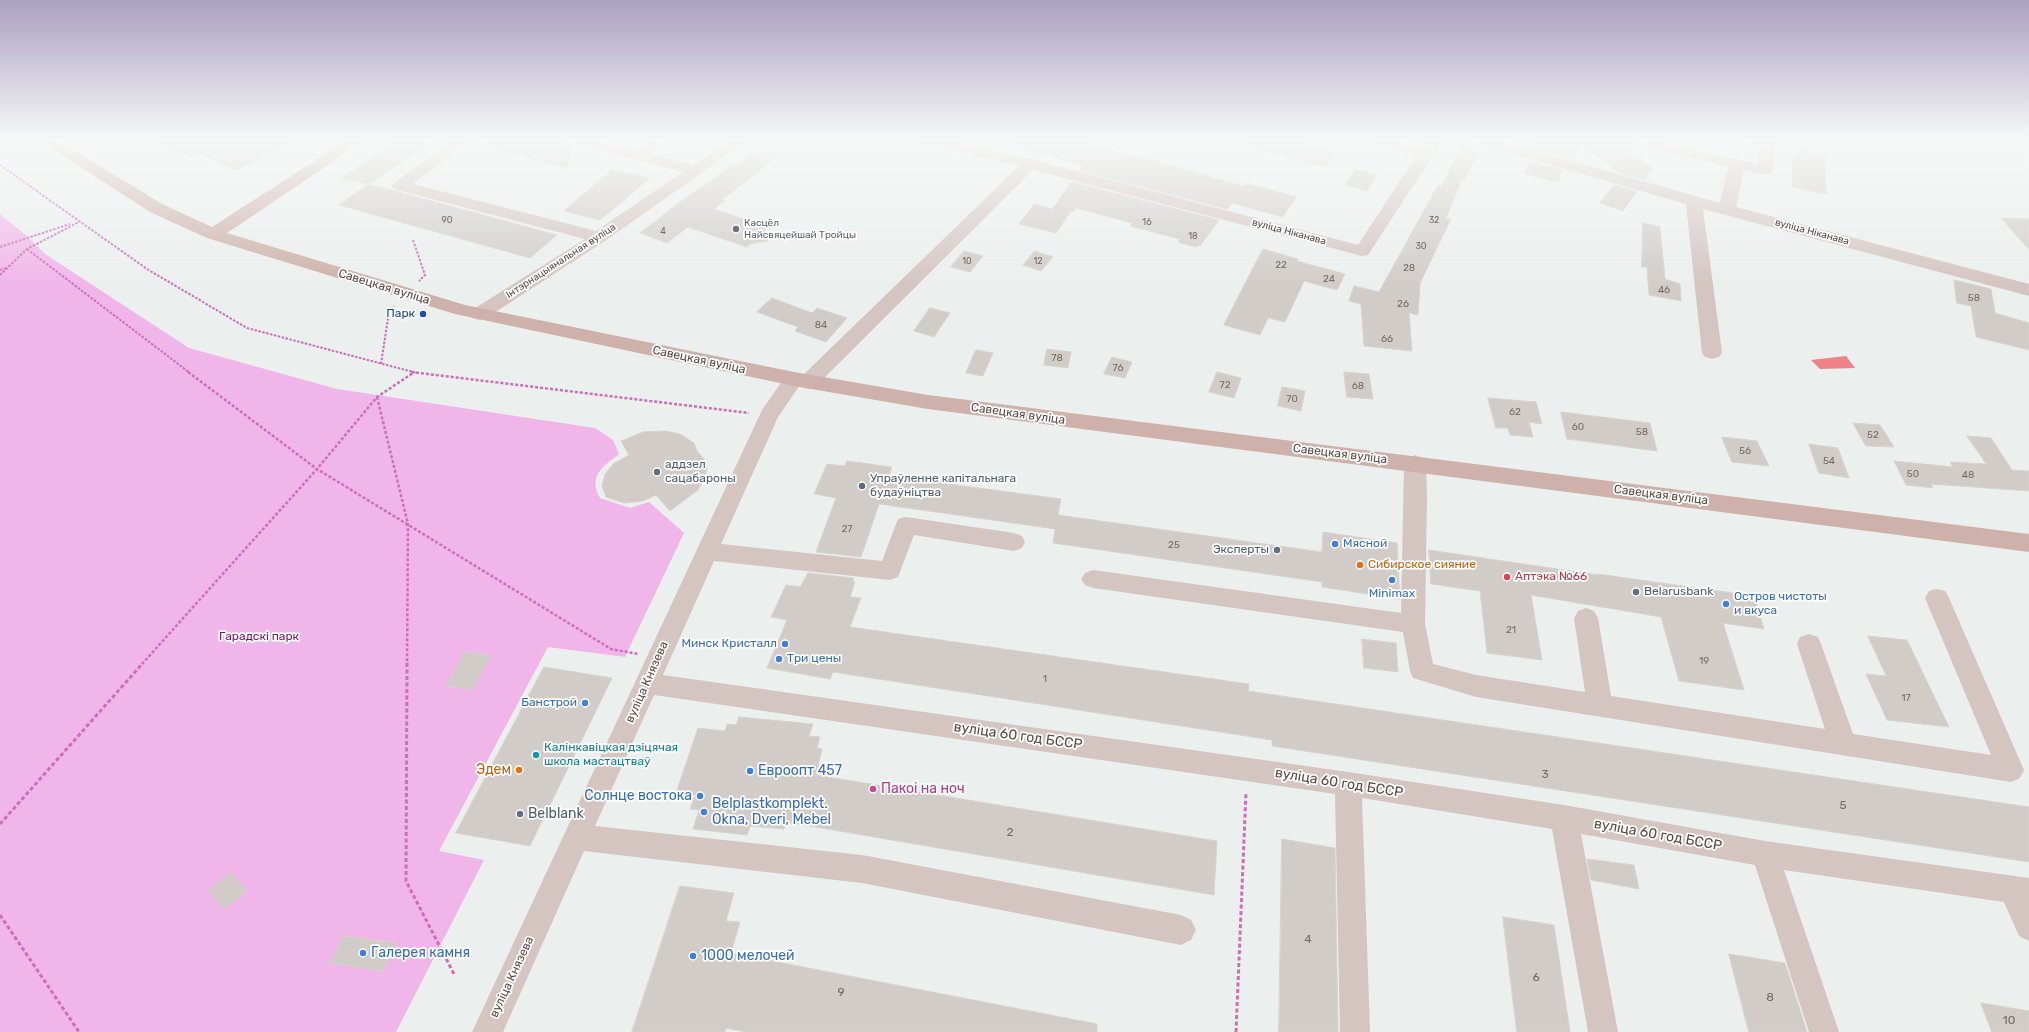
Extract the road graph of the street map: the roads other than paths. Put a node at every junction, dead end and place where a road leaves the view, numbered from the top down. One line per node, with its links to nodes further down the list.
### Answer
1 (124, 188): 12 (main road, Савецкая вуліца)
2 (284, 188): 12 (main road)
3 (408, 188): 13 (street)
4 (671, 188): 13 (street, Інтэрнацыянальная вуліца)
5 (1005, 188): 17 (street, вуліца Князева)
6 (1122, 188): 7 (street, вуліца Ніканава)
7 (1403, 188)
8 (1649, 188): 10 (street, вуліца Ніканава)
9 (1732, 188): 11 (street)
10 (1694, 201): 11 (street, вуліца Ніканава); 16 (street)
11 (1727, 210): 14 (street, вуліца Ніканава)
12 (213, 234): 15 (main road, Савецкая вуліца)
13 (599, 237): 15 (street, Інтэрнацыянальная вуліца)
14 (2029, 290)
15 (479, 314): 17 (main road, Савецкая вуліца)
16 (1712, 353)
17 (801, 381): 18 (main road, Савецкая вуліца); 21 (street, вуліца Князева)
18 (1415, 463): 20 (main road, Савецкая вуліца); 25 (street)
19 (1014, 542): 21 (street)
20 (2029, 543)
21 (706, 551): 27 (street, вуліца Князева)
22 (1093, 579): 25 (street)
23 (1937, 598): 29 (street)
24 (1586, 618): 28 (street)
25 (1413, 624): 28 (street)
26 (1809, 644): 29 (street)
27 (647, 683): 30 (street, вуліца 60 год БССР); 32 (street, вуліца Князева)
28 (1600, 706): 29 (street)
29 (1843, 743)
30 (1348, 784): 31 (street, вуліца 60 год БССР); 38 (street)
31 (1564, 818): 33 (street, вуліца 60 год БССР); 39 (street)
32 (576, 836): 36 (street); 37 (street, вуліца Князева)
33 (1765, 854): 34 (street, вуліца 60 год БССР); 40 (street)
34 (2021, 891): 35 (street)
35 (2029, 926)
36 (1181, 930)
37 (487, 1032)
38 (1355, 1032)
39 (1603, 1032)
40 (1824, 1032)

